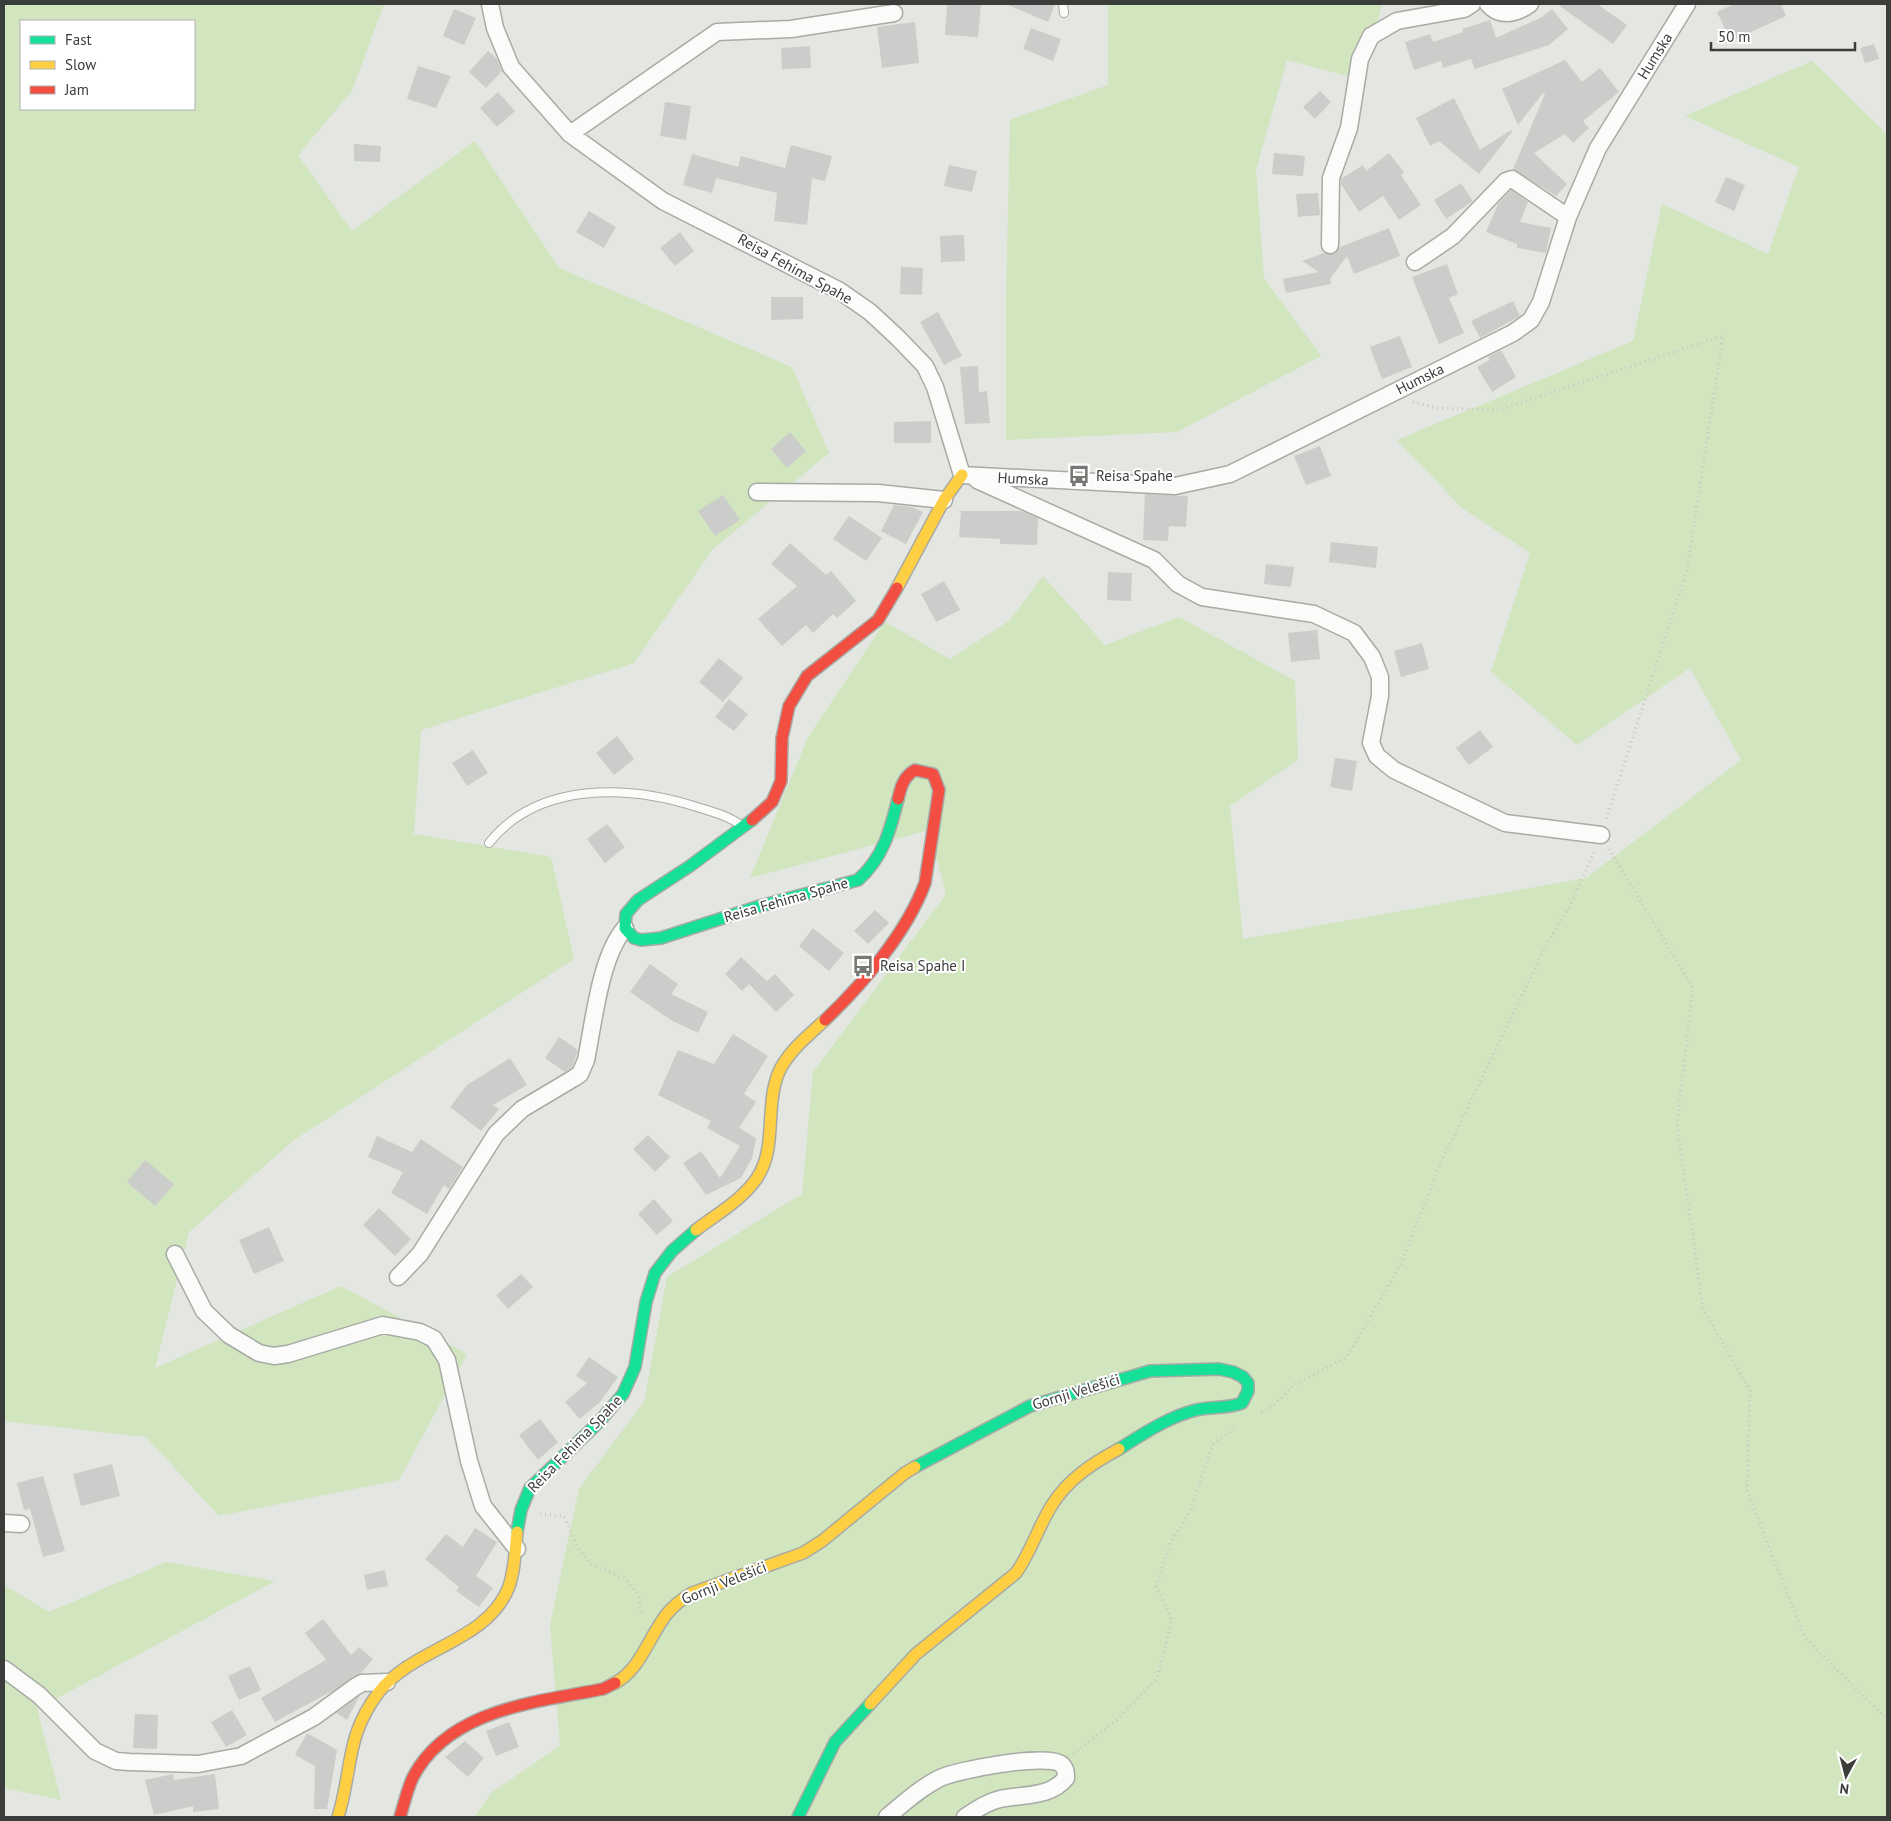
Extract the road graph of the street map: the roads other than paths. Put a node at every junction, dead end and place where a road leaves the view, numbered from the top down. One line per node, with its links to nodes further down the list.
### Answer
1 (490, 4): 9 (street, Reisa Fehima Spahe)
2 (1063, 4): 8 (lane)
3 (1472, 4): 11 (street)
4 (1488, 4): 5 (street)
5 (1530, 4)
6 (1687, 4): 10 (street, Humska)
7 (894, 13): 9 (street)
8 (1064, 13)
9 (570, 134): 13 (street, Reisa Fehima Spahe)
10 (1568, 217): 12 (street); 13 (street, Humska)
11 (1330, 245)
12 (1415, 262)
13 (966, 476): 15 (street); 17 (street)
14 (757, 492): 15 (street)
15 (944, 500): 16 (street)
16 (744, 827): 18 (lane); 19 (street)
17 (1601, 836)
18 (489, 843)
19 (626, 928): 21 (street); 24 (street, Reisa Fehima Spahe)
20 (176, 1254): 24 (street)
21 (398, 1277)
22 (4, 1523): 23 (street)
23 (21, 1524)
24 (517, 1549): 26 (street, Reisa Fehima Spahe)
25 (4, 1669): 26 (street)
26 (387, 1682): 27 (street, Reisa Fehima Spahe)
27 (338, 1817)
28 (400, 1817): 29 (street, Gornji Velešići)
29 (798, 1817)
30 (887, 1817): 31 (street)
31 (964, 1817)

